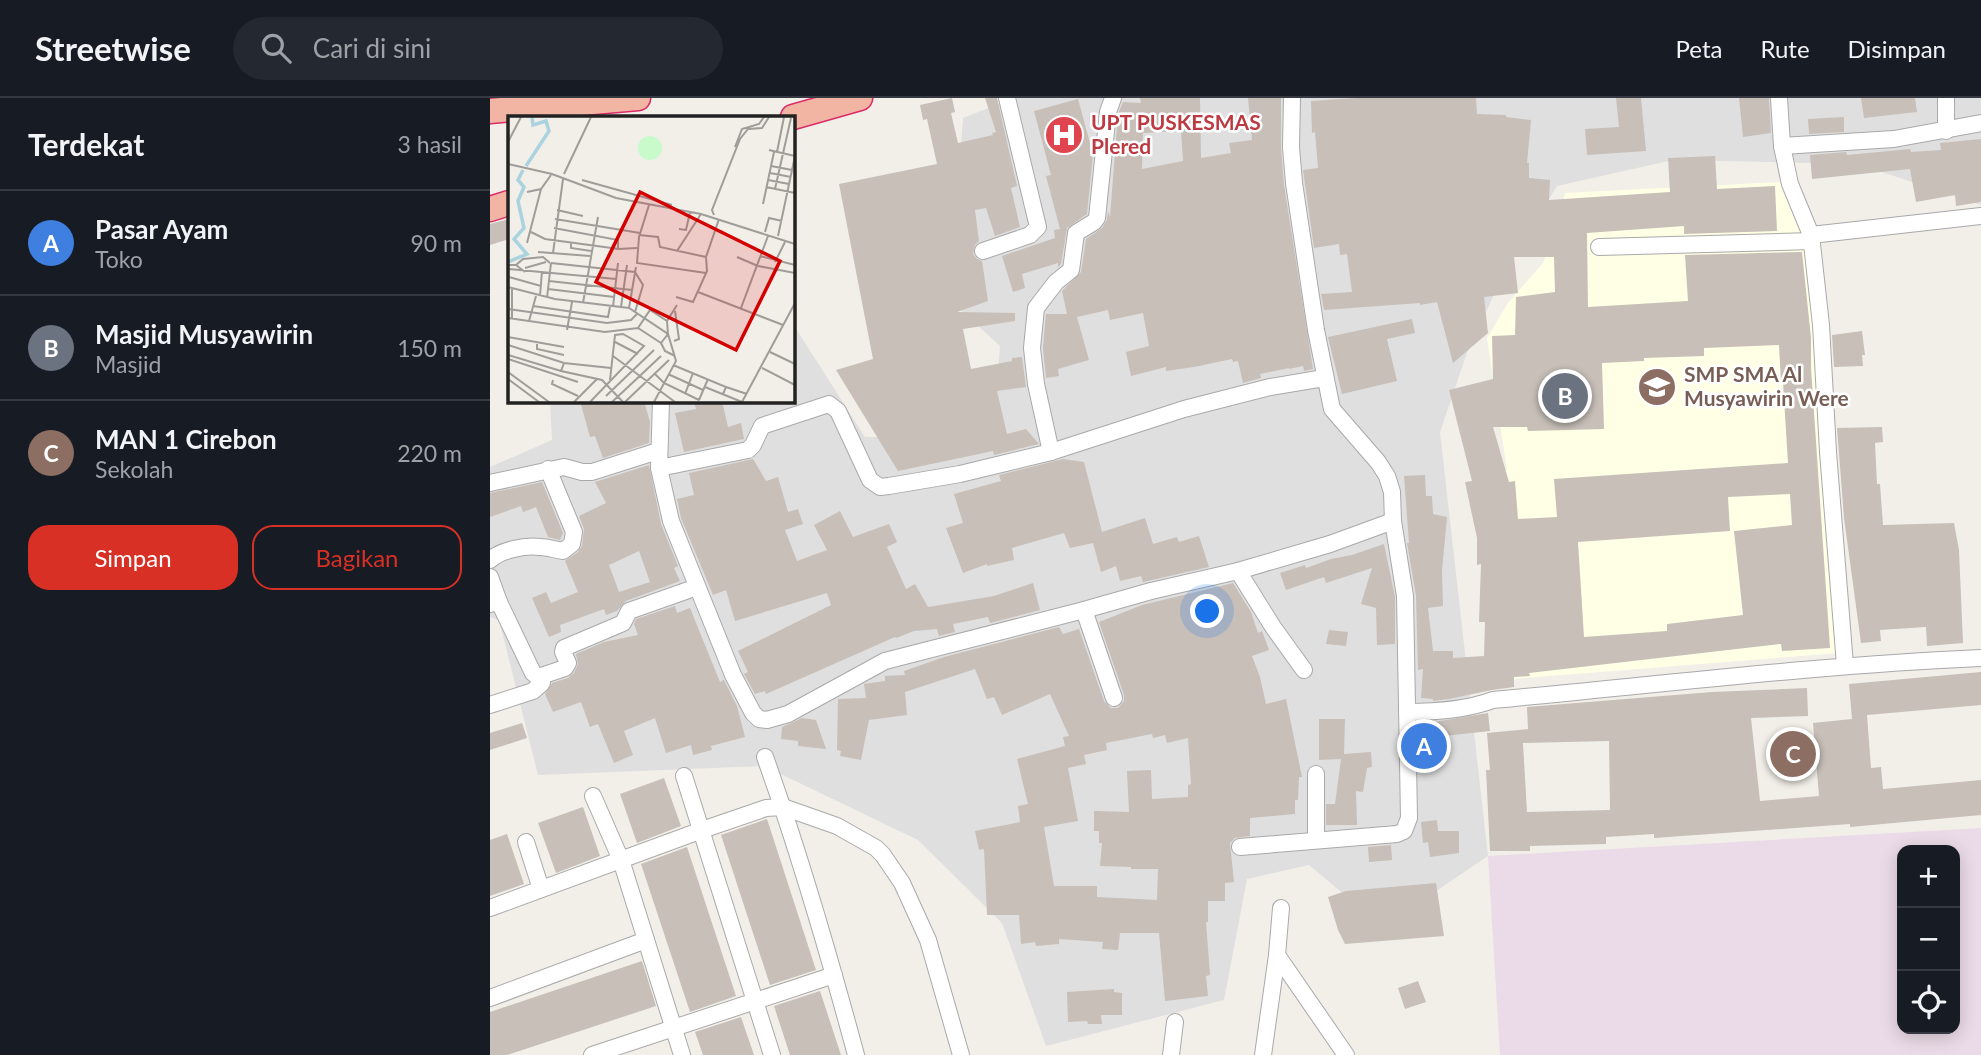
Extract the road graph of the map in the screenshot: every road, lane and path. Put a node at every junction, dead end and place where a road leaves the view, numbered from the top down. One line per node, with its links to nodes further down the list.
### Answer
1 (638, 98): 8 (highway)
2 (860, 98): 9 (highway)
3 (1007, 98): 18 (street)
4 (1113, 98): 21 (street)
5 (1292, 98): 19 (street)
6 (1779, 98): 12 (street)
7 (1946, 98): 11 (street)
8 (490, 111)
9 (794, 117)
10 (1981, 123): 11 (street)
11 (1946, 131): 12 (street)
12 (1782, 146): 16 (street)
13 (508, 204): 14 (highway)
14 (490, 209)
15 (1981, 216): 16 (street)
16 (1811, 238): 17 (street); 33 (street)
17 (1598, 247)
18 (983, 251)
19 (1324, 378): 21 (street); 25 (street)
20 (661, 402): 22 (street)
21 (1051, 452): 22 (street)
22 (658, 459): 23 (street); 29 (street)
23 (548, 470): 24 (street); 26 (street)
24 (490, 483)
25 (1393, 521): 27 (street); 38 (street)
26 (490, 560)
27 (1238, 571): 31 (street); 34 (street)
28 (490, 577): 30 (street)
29 (697, 587): 31 (street); 35 (street)
30 (494, 603): 35 (street)
31 (1084, 610): 36 (street)
32 (1981, 658): 33 (street)
33 (1845, 665): 38 (street)
34 (1304, 670)
35 (542, 676): 37 (street)
36 (1114, 698)
37 (490, 705)
38 (1407, 712): 45 (street)
39 (765, 757): 43 (street)
40 (1316, 774): 45 (street)
41 (684, 776): 44 (street)
42 (593, 796): 48 (street)
43 (783, 807): 44 (street); 54 (street); 63 (street)
44 (702, 830): 48 (street); 56 (street)
45 (1315, 840): 47 (street)
46 (526, 842): 49 (street)
47 (1240, 847)
48 (621, 860): 49 (street); 52 (street)
49 (541, 889): 50 (street)
50 (490, 908)
51 (1281, 908): 53 (street)
52 (646, 940): 55 (street); 58 (street)
53 (1277, 955): 65 (street); 66 (street)
54 (834, 975): 56 (street); 62 (street)
55 (490, 998)
56 (756, 1002): 58 (street); 61 (street)
57 (1175, 1022): 64 (street)
58 (672, 1027): 59 (street); 60 (street)
59 (592, 1055)
60 (682, 1055)
61 (772, 1055)
62 (856, 1055)
63 (961, 1055)
64 (1171, 1055)
65 (1263, 1055)
66 (1346, 1055)

